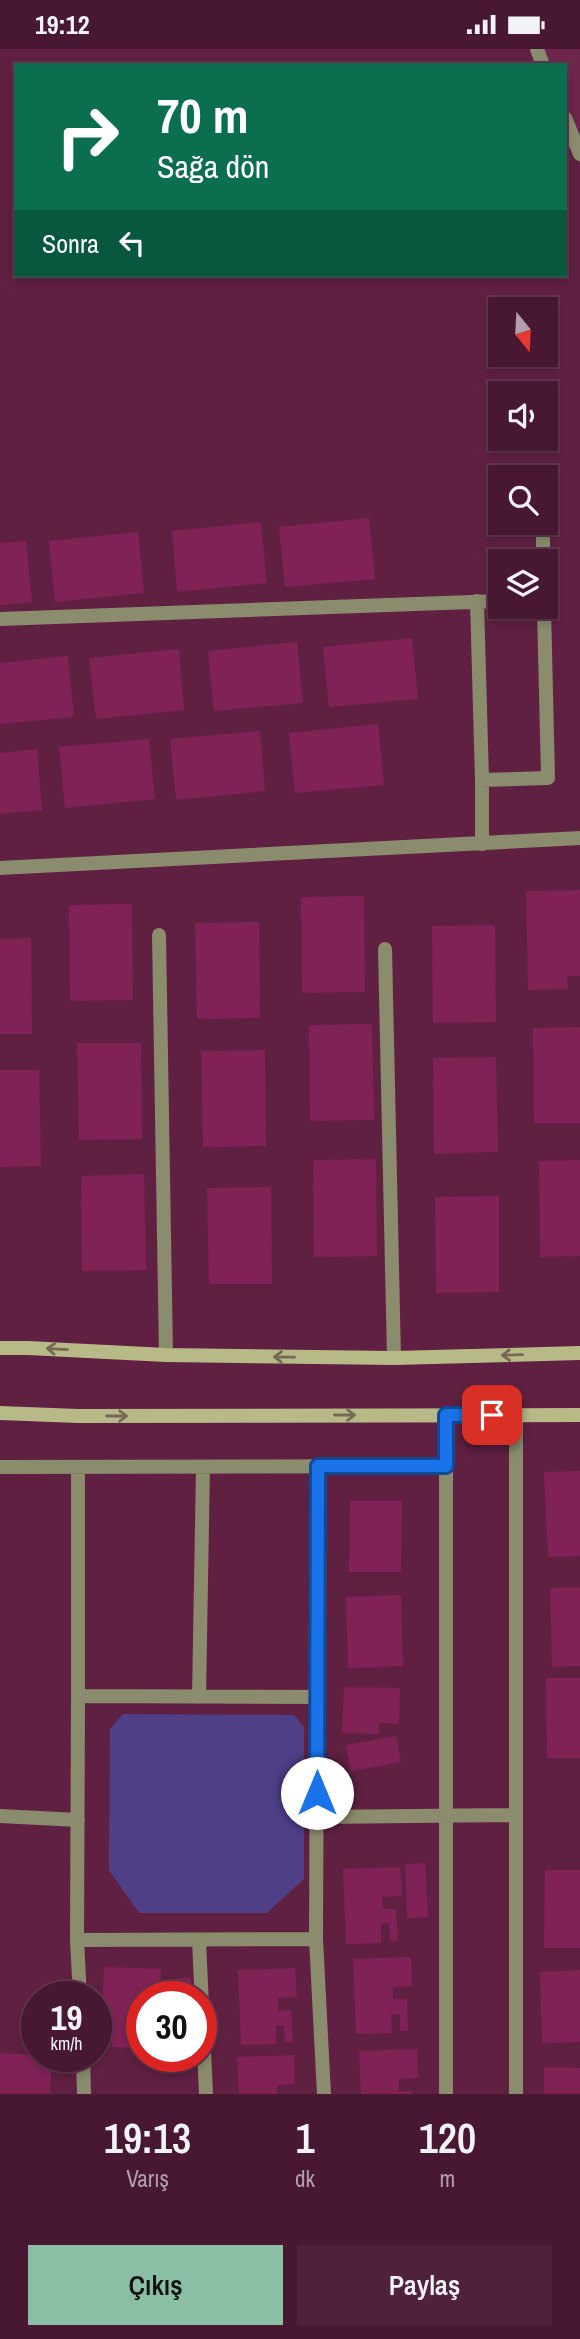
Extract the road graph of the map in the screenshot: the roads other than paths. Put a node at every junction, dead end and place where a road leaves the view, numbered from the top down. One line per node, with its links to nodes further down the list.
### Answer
1 (567, 123): 2 (street)
2 (580, 154)
3 (477, 601): 4 (street); 5 (street); 7 (street)
4 (488, 601)
5 (0, 619)
6 (544, 619): 7 (street)
7 (482, 780): 9 (street)
8 (580, 838): 9 (street)
9 (482, 844): 10 (street)
10 (0, 868)
11 (159, 935): 15 (street)
12 (386, 949): 16 (street)
13 (0, 1348): 15 (main road, one-way to 13)
14 (580, 1353): 16 (main road, one-way to 16)
15 (166, 1355): 16 (main road, one-way to 15)
16 (394, 1358)
17 (0, 1413): 18 (main road, one-way to 18)
18 (446, 1415): 19 (main road); 22 (street)
19 (516, 1415): 20 (main road); 30 (street)
20 (580, 1415)
21 (318, 1466): 22 (street); 25 (street); 28 (street)
22 (446, 1466): 29 (street)
23 (0, 1467): 24 (street)
24 (78, 1467): 25 (street); 26 (street)
25 (203, 1467): 27 (street)
26 (78, 1696): 27 (street); 33 (street)
27 (199, 1697): 28 (street)
28 (317, 1697): 32 (street)
29 (446, 1814): 30 (street); 32 (street); 42 (street)
30 (516, 1815): 43 (street)
31 (0, 1816): 33 (street)
32 (317, 1817): 34 (street)
33 (78, 1820): 35 (street)
34 (317, 1939): 36 (street); 41 (street)
35 (77, 1940): 36 (street); 37 (street)
36 (199, 1940): 40 (street)
37 (79, 1981)
38 (83, 2072): 39 (street)
39 (84, 2094)
40 (206, 2094)
41 (324, 2094)
42 (446, 2094)
43 (516, 2094)

